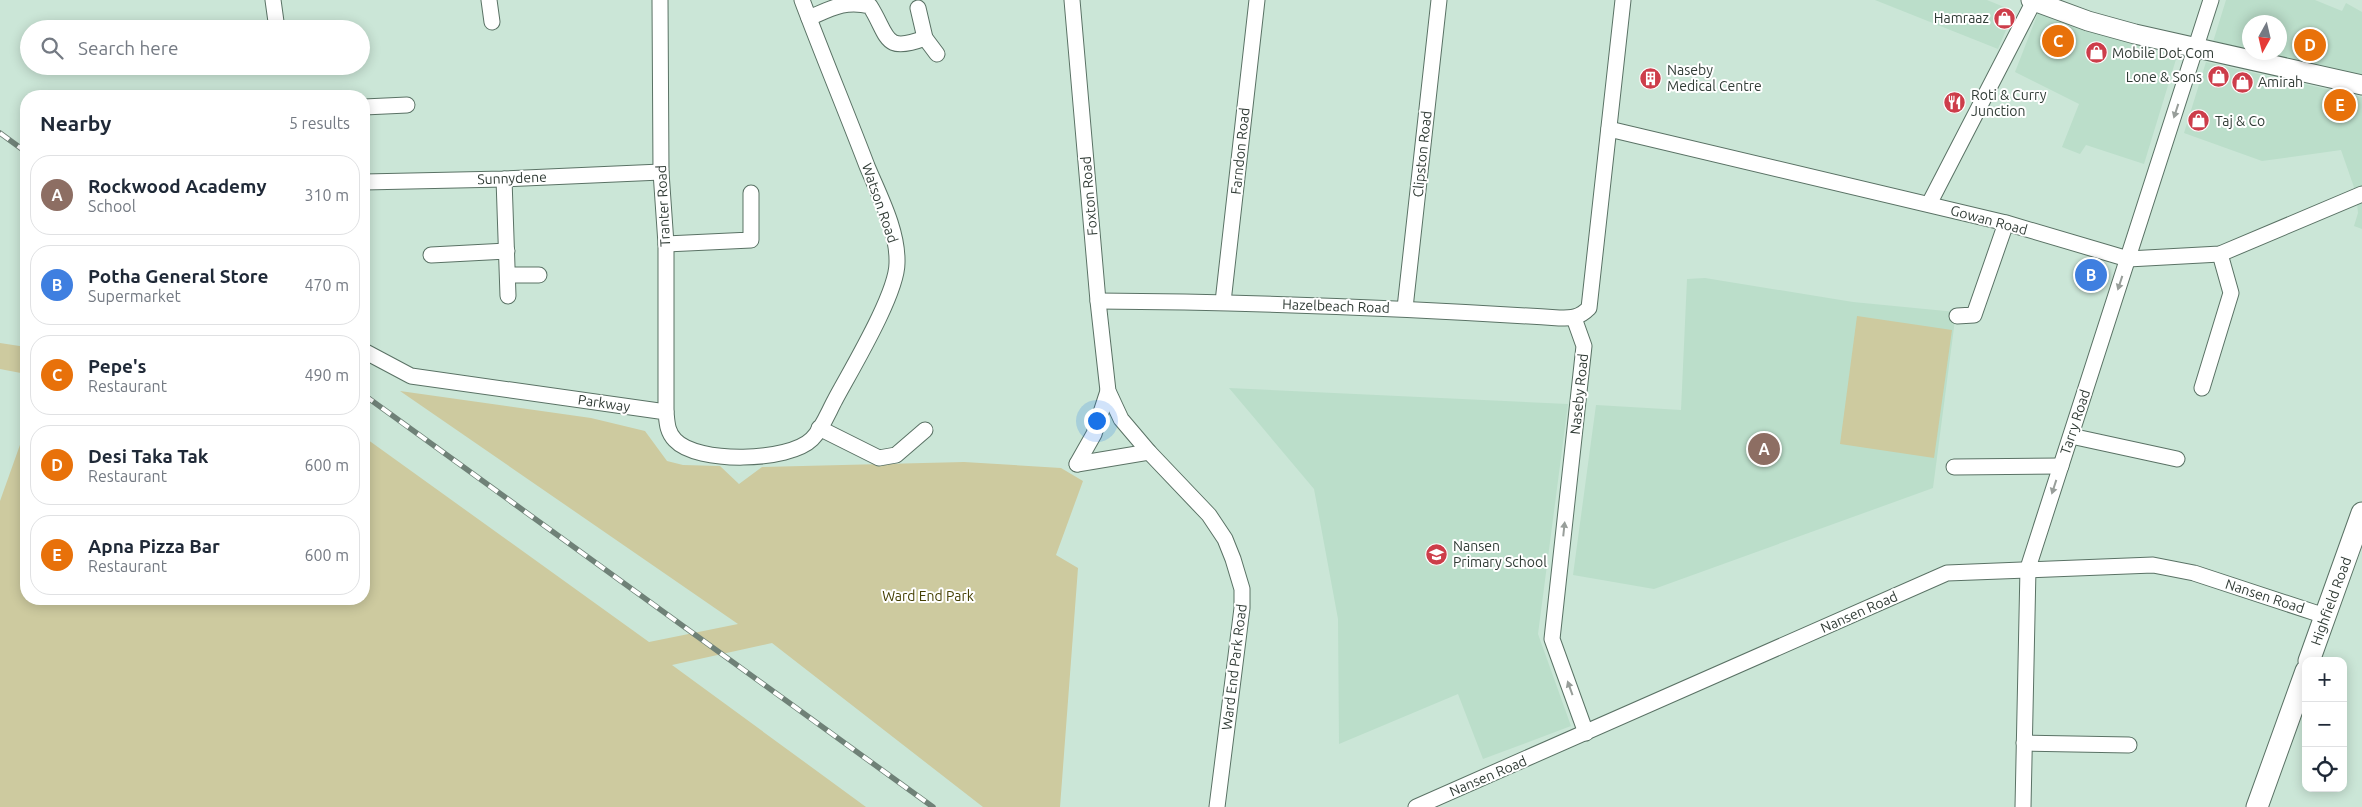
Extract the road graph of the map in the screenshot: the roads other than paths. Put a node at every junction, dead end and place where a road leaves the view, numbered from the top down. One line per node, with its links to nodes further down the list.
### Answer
1 (273, 0): 13 (street)
2 (489, 0): 14 (street)
3 (660, 0): 22 (street, Tranter Road)
4 (802, 0): 12 (street, Watson Road)
5 (1072, 0): 37 (street, Foxton Road)
6 (1257, 0): 38 (street, Farndon Road)
7 (1439, 0): 39 (street, Clipston Road)
8 (1623, 0): 21 (street)
9 (2211, 0): 16 (street, Tarry Road)
10 (2033, 1): 16 (street); 27 (street)
11 (918, 8): 15 (street)
12 (809, 18): 15 (street); 46 (street, Watson Road)
13 (276, 20)
14 (492, 22)
15 (925, 38): 17 (street)
16 (2196, 48): 18 (street); 33 (street, Tarry Road, one-way to 33)
17 (937, 54)
18 (2362, 85)
19 (407, 104): 20 (street)
20 (370, 106)
21 (1609, 129): 27 (street, Gowan Road); 41 (street)
22 (661, 172): 23 (street, Sunnydene); 29 (street, Tranter Road)
23 (504, 179): 24 (street, Sunnydene); 30 (street)
24 (370, 182)
25 (751, 193): 29 (street)
26 (2362, 194): 31 (street, Gowan Road)
27 (1929, 204): 28 (street, Gowan Road)
28 (2006, 223): 33 (street, Gowan Road); 40 (street)
29 (666, 244): 45 (street, Tranter Road)
30 (507, 251): 32 (street); 34 (street)
31 (2220, 254): 33 (street, Gowan Road); 43 (street)
32 (431, 255)
33 (2128, 259): 48 (street, Tarry Road, one-way to 48)
34 (508, 275): 35 (street); 36 (street)
35 (539, 275)
36 (508, 296)
37 (1098, 301): 38 (street, Hazelbeach Road); 44 (street, Foxton Road)
38 (1223, 302): 39 (street, Hazelbeach Road)
39 (1405, 308): 41 (street, Hazelbeach Road)
40 (1957, 316)
41 (1574, 318): 58 (street, Naseby Road, one-way to 41)
42 (370, 354): 45 (street, Parkway)
43 (2202, 388)
44 (1108, 391): 49 (street, Ward End Park Road); 49 (street)
45 (666, 412): 46 (street)
46 (819, 428): 47 (street)
47 (926, 430)
48 (2071, 436): 50 (street); 51 (street, Tarry Road)
49 (1149, 452): 61 (street, Ward End Park Road)
50 (2177, 459)
51 (2061, 466): 52 (street); 54 (street, Tarry Road, one-way to 54)
52 (1954, 467)
53 (2362, 513): 55 (main road, Highfield Road)
54 (2028, 568): 55 (street, Nansen Road); 58 (street, Nansen Road); 59 (street, Tarry Road)
55 (2326, 616): 56 (main road, Highfield Road)
56 (2311, 657)
57 (2302, 682): 64 (main road)
58 (1586, 733): 62 (street, Nansen Road)
59 (2024, 743): 60 (street); 63 (street, Tarry Road)
60 (2130, 745)
61 (1217, 807)
62 (1416, 807)
63 (2023, 807)
64 (2257, 807)

